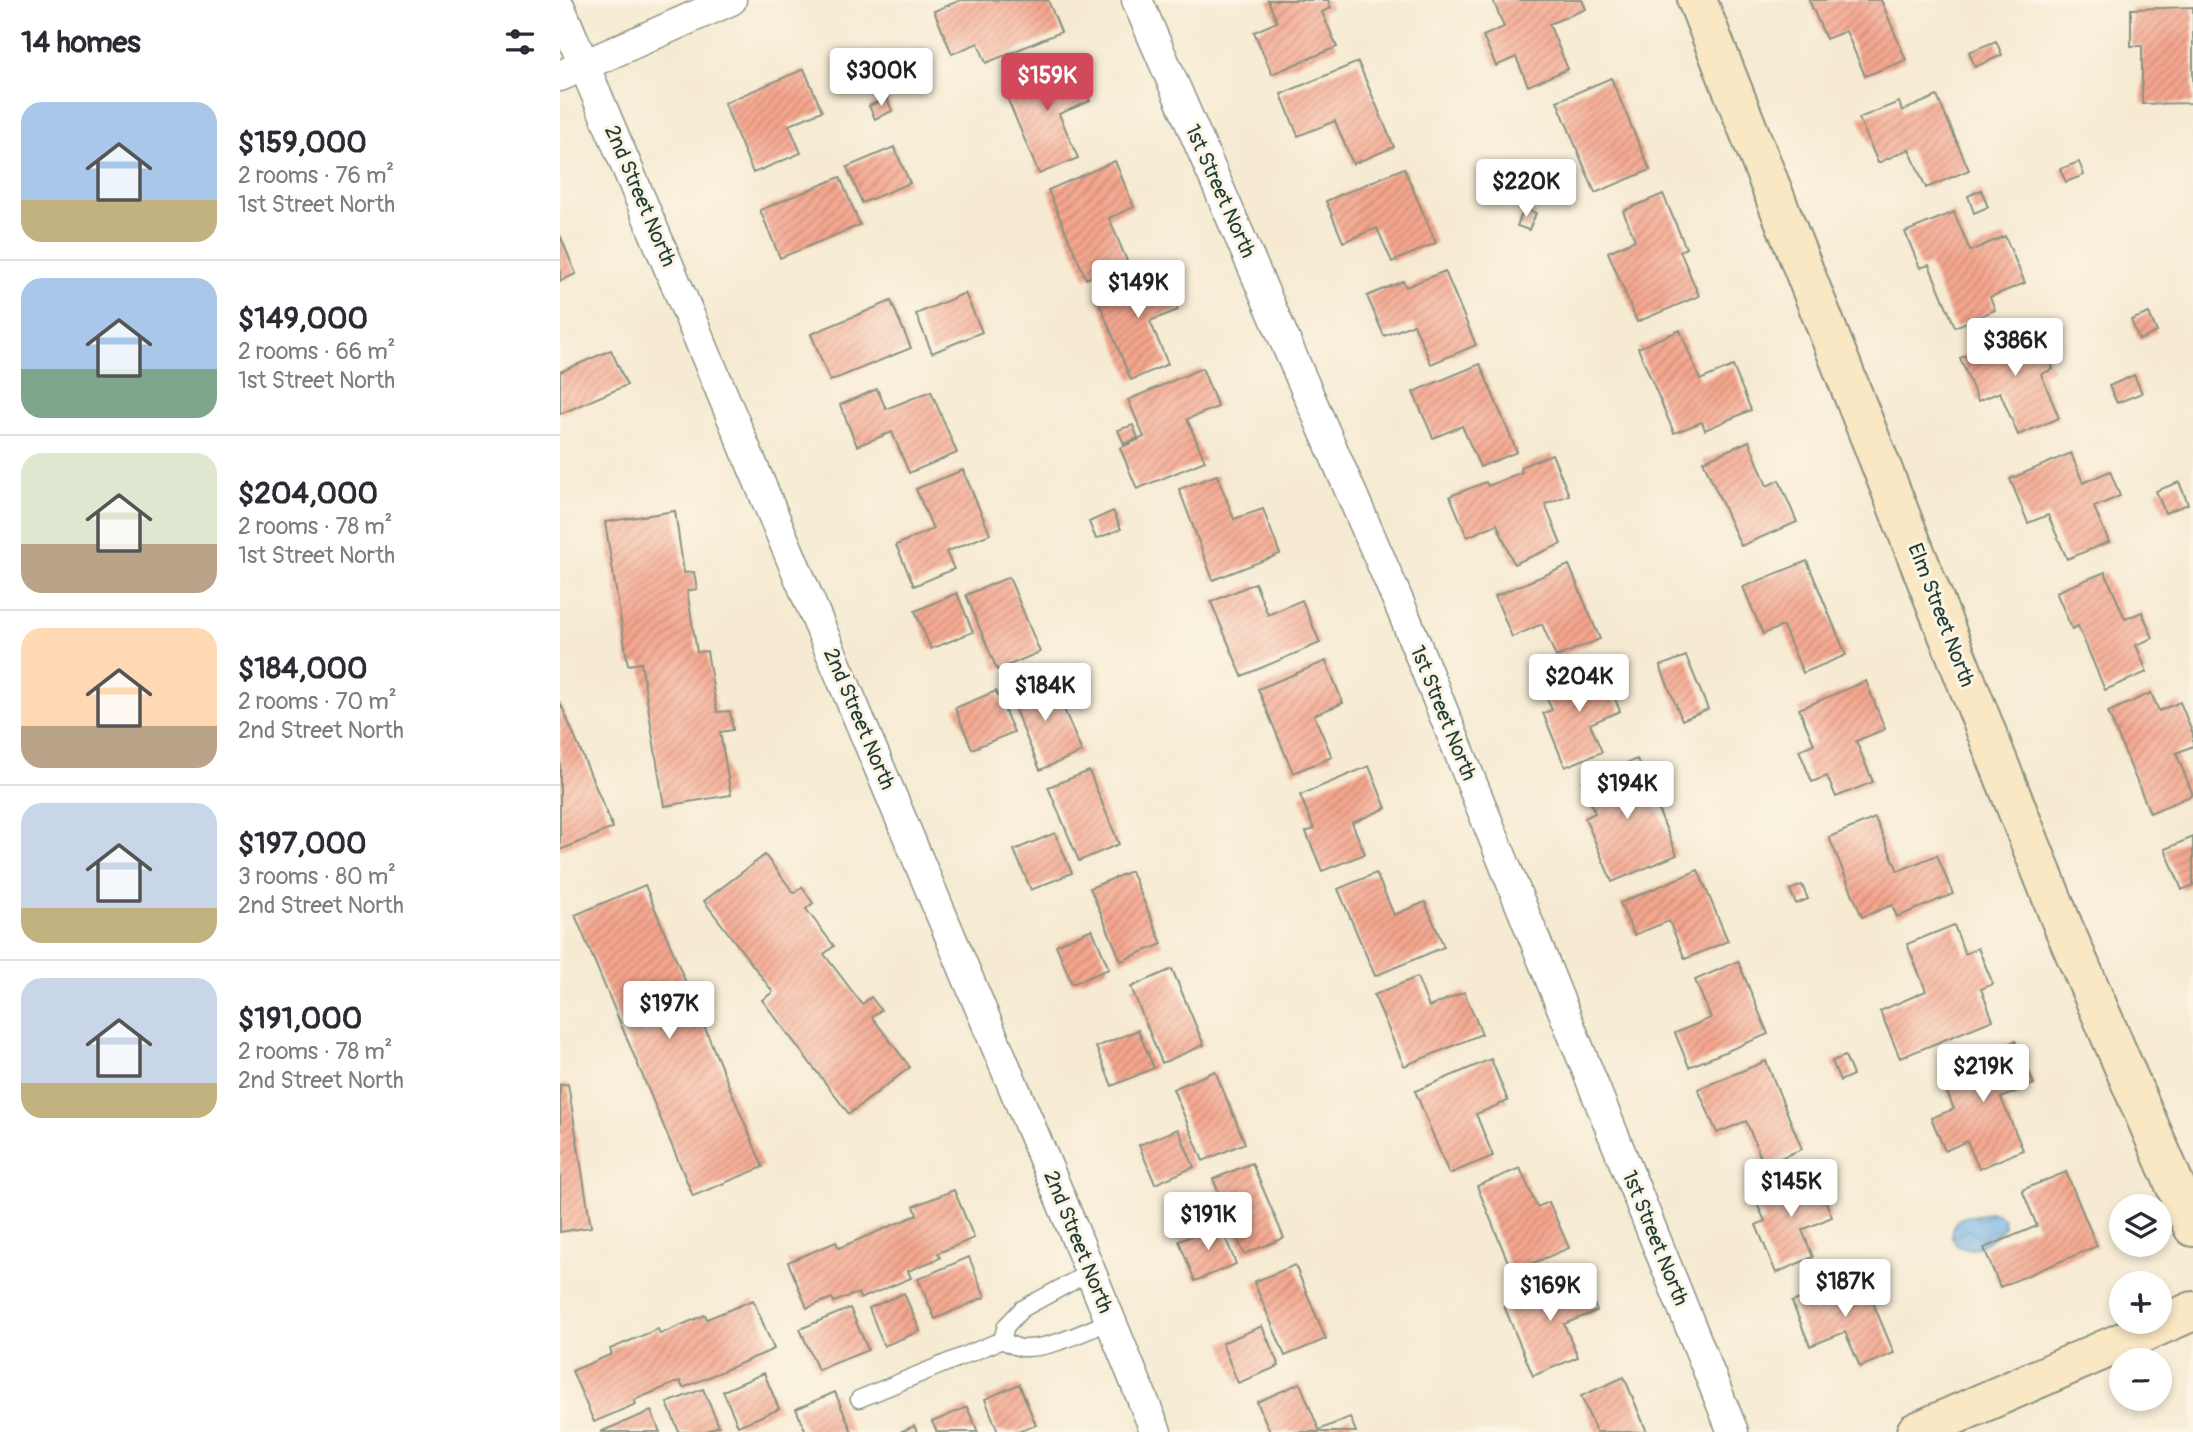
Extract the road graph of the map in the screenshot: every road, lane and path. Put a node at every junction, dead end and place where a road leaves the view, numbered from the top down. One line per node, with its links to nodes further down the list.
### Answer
1 (732, 0): 5 (street)
2 (1137, 0): 13 (street, 1st Street North)
3 (1698, 0): 6 (street, Elm Street North)
4 (560, 8): 5 (street, 2nd Street North)
5 (572, 71): 7 (street, 2nd Street North)
6 (2193, 1227)
7 (1090, 1272): 9 (street, 2nd Street North); 10 (lane)
8 (2193, 1311): 14 (street)
9 (1111, 1321): 10 (lane); 12 (street, 2nd Street North)
10 (1002, 1340): 11 (lane)
11 (859, 1399)
12 (1156, 1432)
13 (1733, 1432)
14 (1916, 1432)

